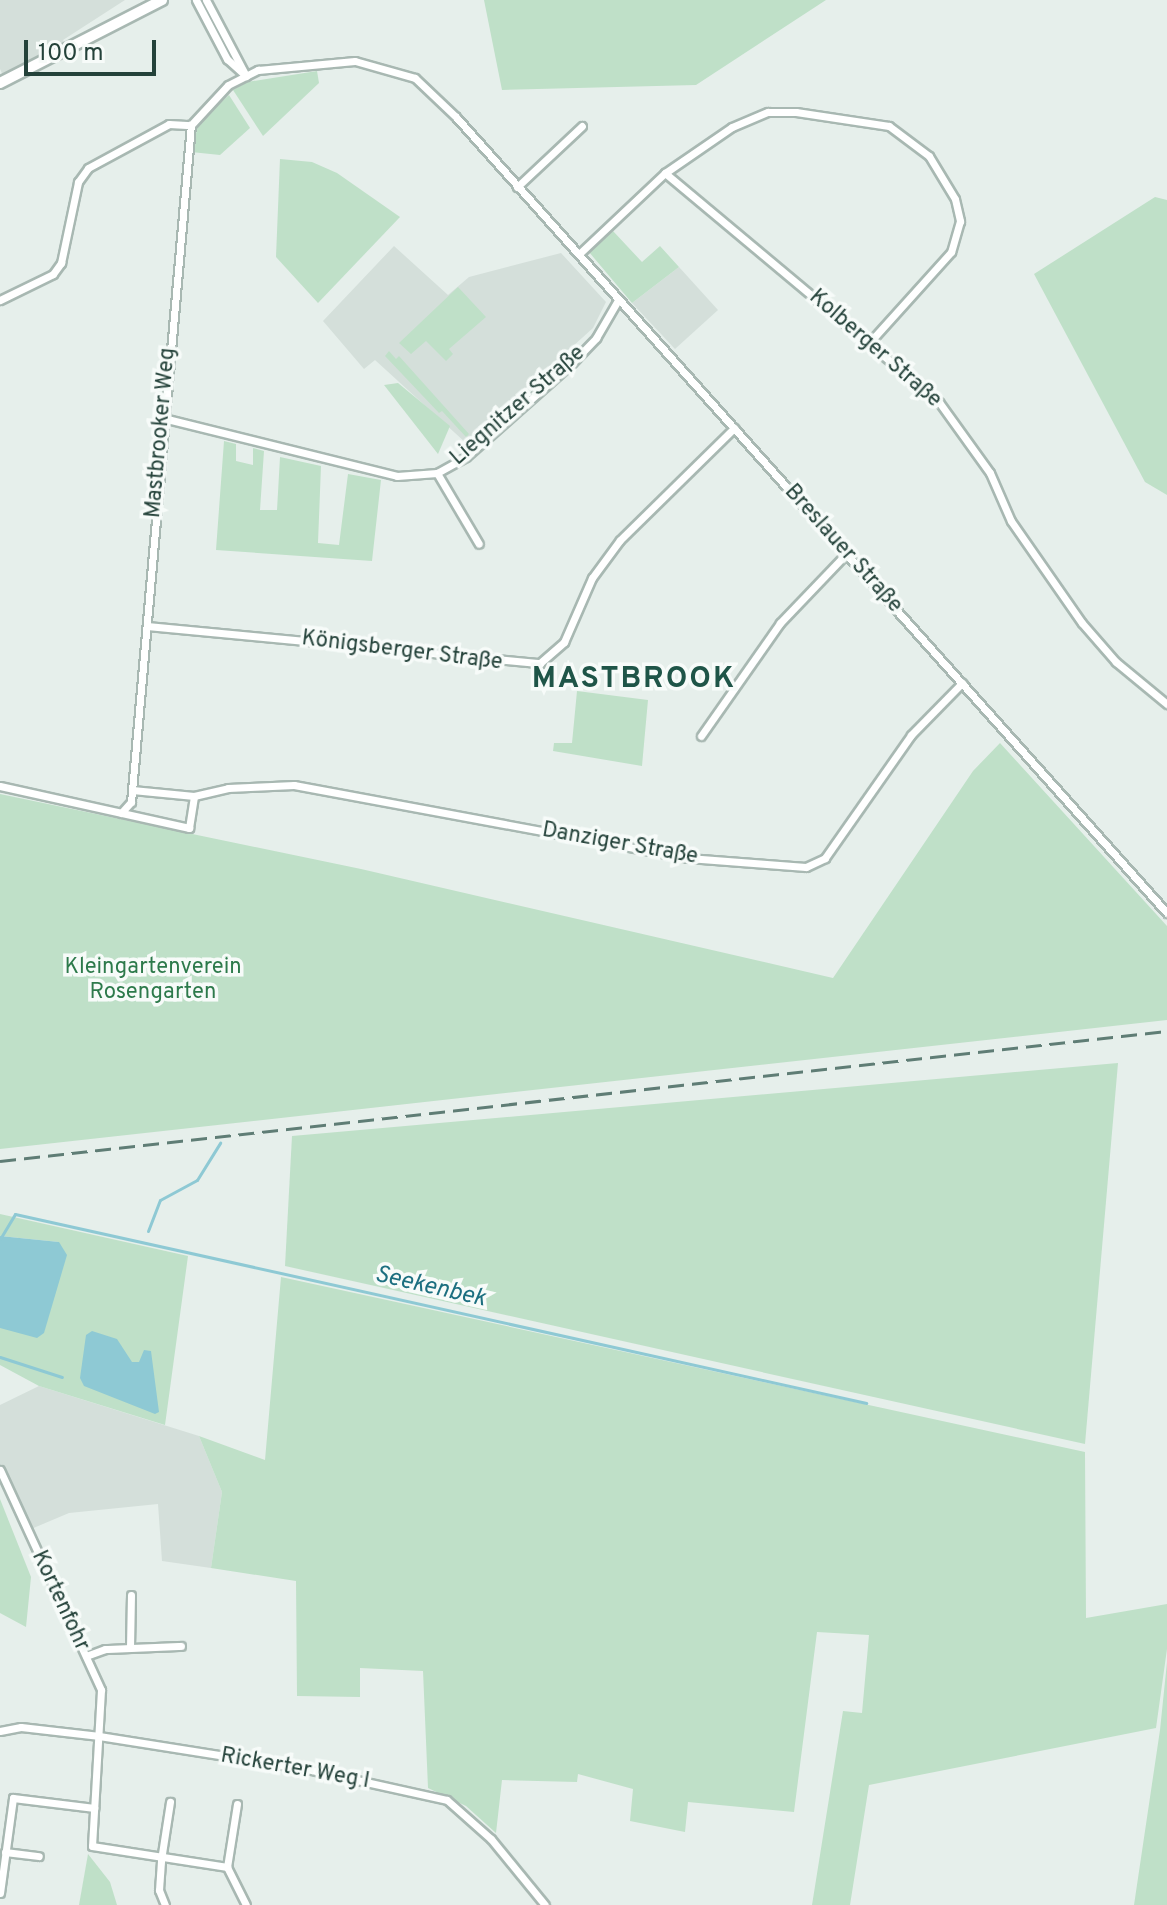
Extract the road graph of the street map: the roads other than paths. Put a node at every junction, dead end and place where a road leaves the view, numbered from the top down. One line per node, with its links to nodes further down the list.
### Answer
1 (162, 0): 5 (main road)
2 (196, 0): 4 (street)
3 (206, 0): 4 (street)
4 (246, 76): 6 (street); 9 (street, Breslauer Straße)
5 (0, 83)
6 (191, 125): 11 (street); 14 (street, Mastbrooker Weg)
7 (582, 126): 9 (street)
8 (665, 173): 10 (street); 13 (street, Kolberger Straße); 13 (street)
9 (517, 187): 10 (street, Breslauer Straße)
10 (579, 254): 12 (street, Breslauer Straße)
11 (0, 300)
12 (618, 300): 15 (street, Breslauer Straße); 16 (street, Liegnitzer Straße)
13 (871, 341): 21 (street, Kolberger Straße)
14 (163, 418): 16 (street, Liegnitzer Straße); 19 (street, Mastbrooker Weg)
15 (734, 428): 18 (street, Breslauer Straße); 19 (street, Königsberger Straße)
16 (437, 473): 17 (street)
17 (479, 544)
18 (847, 553): 20 (street, Breslauer Straße); 22 (street)
19 (147, 626): 24 (street, Mastbrooker Weg)
20 (962, 683): 25 (street, Danziger Straße); 27 (street, Breslauer Straße)
21 (1166, 702)
22 (701, 736)
23 (0, 786): 26 (street)
24 (132, 790): 25 (street, Danziger Straße); 26 (street, Mastbrooker Weg)
25 (194, 796): 26 (street)
26 (121, 813)
27 (1167, 913)
28 (0, 1470): 32 (street, Kortenfohr)
29 (131, 1595): 31 (street)
30 (181, 1646): 31 (street)
31 (130, 1647): 32 (street)
32 (86, 1656): 34 (street, Kortenfohr)
33 (0, 1731): 34 (street, Rickerter Weg I)
34 (99, 1736): 37 (street, Kortenfohr); 45 (street, Rickerter Weg I)
35 (170, 1802): 40 (street)
36 (237, 1804): 41 (street)
37 (94, 1808): 38 (street); 40 (street, Kortenfohr)
38 (5, 1852): 39 (street); 42 (street)
39 (39, 1856)
40 (161, 1860): 41 (street); 43 (street)
41 (227, 1867): 44 (street)
42 (0, 1893)
43 (165, 1905)
44 (246, 1905)
45 (545, 1905)

